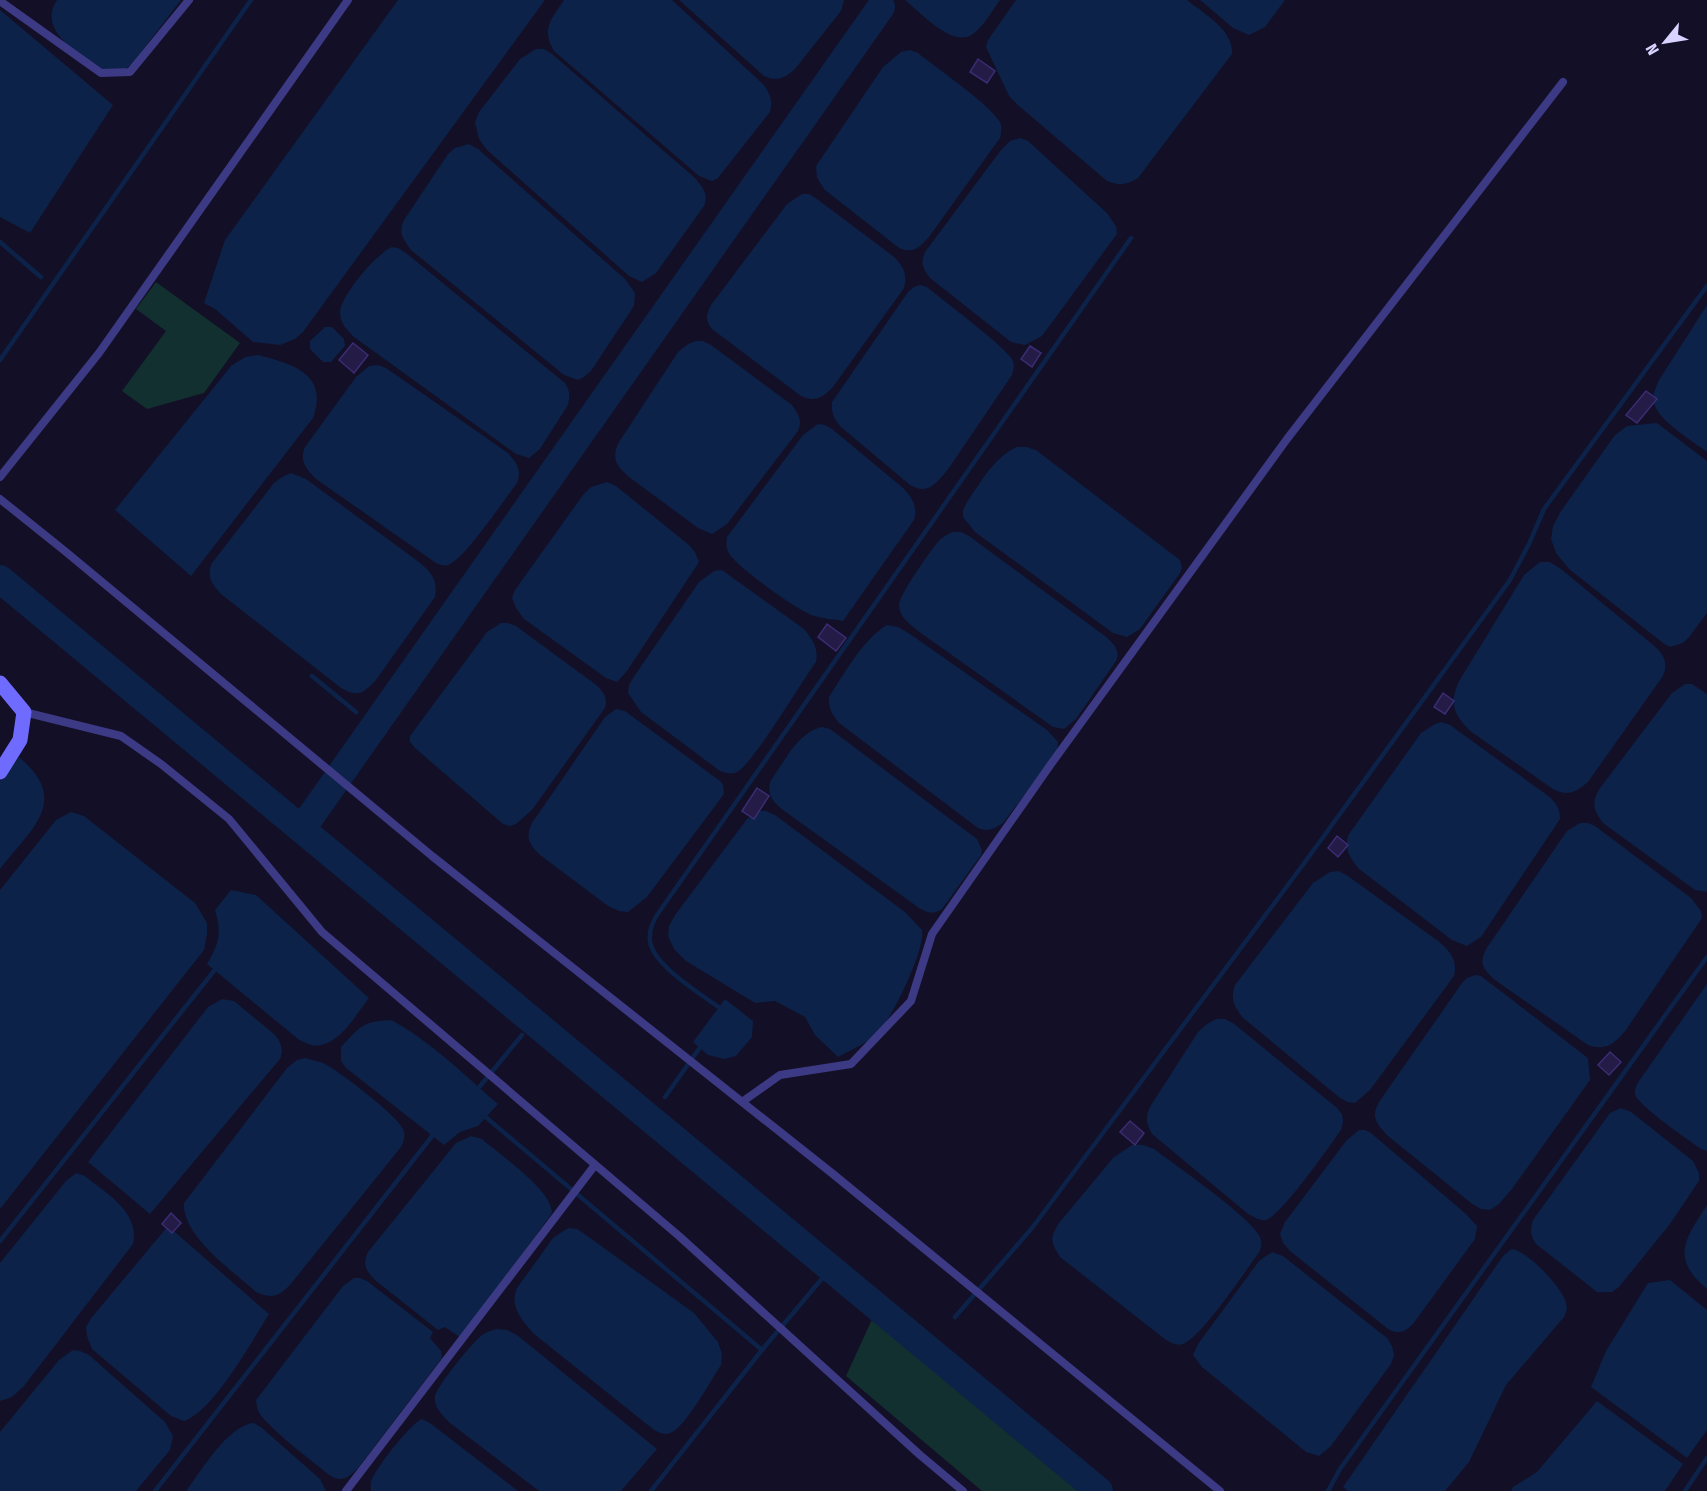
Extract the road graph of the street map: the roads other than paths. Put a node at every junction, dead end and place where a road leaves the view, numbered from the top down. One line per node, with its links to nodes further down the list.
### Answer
1 (189, 0): 3 (lane)
2 (348, 0): 5 (lane)
3 (0, 1)
4 (1563, 82): 10 (lane)
5 (0, 477)
6 (0, 499): 10 (lane)
7 (0, 683): 8 (street)
8 (24, 712): 9 (street); 11 (lane)
9 (0, 772)
10 (742, 1102): 14 (lane)
11 (595, 1165): 12 (lane); 13 (lane)
12 (346, 1491)
13 (963, 1491)
14 (1220, 1491)

